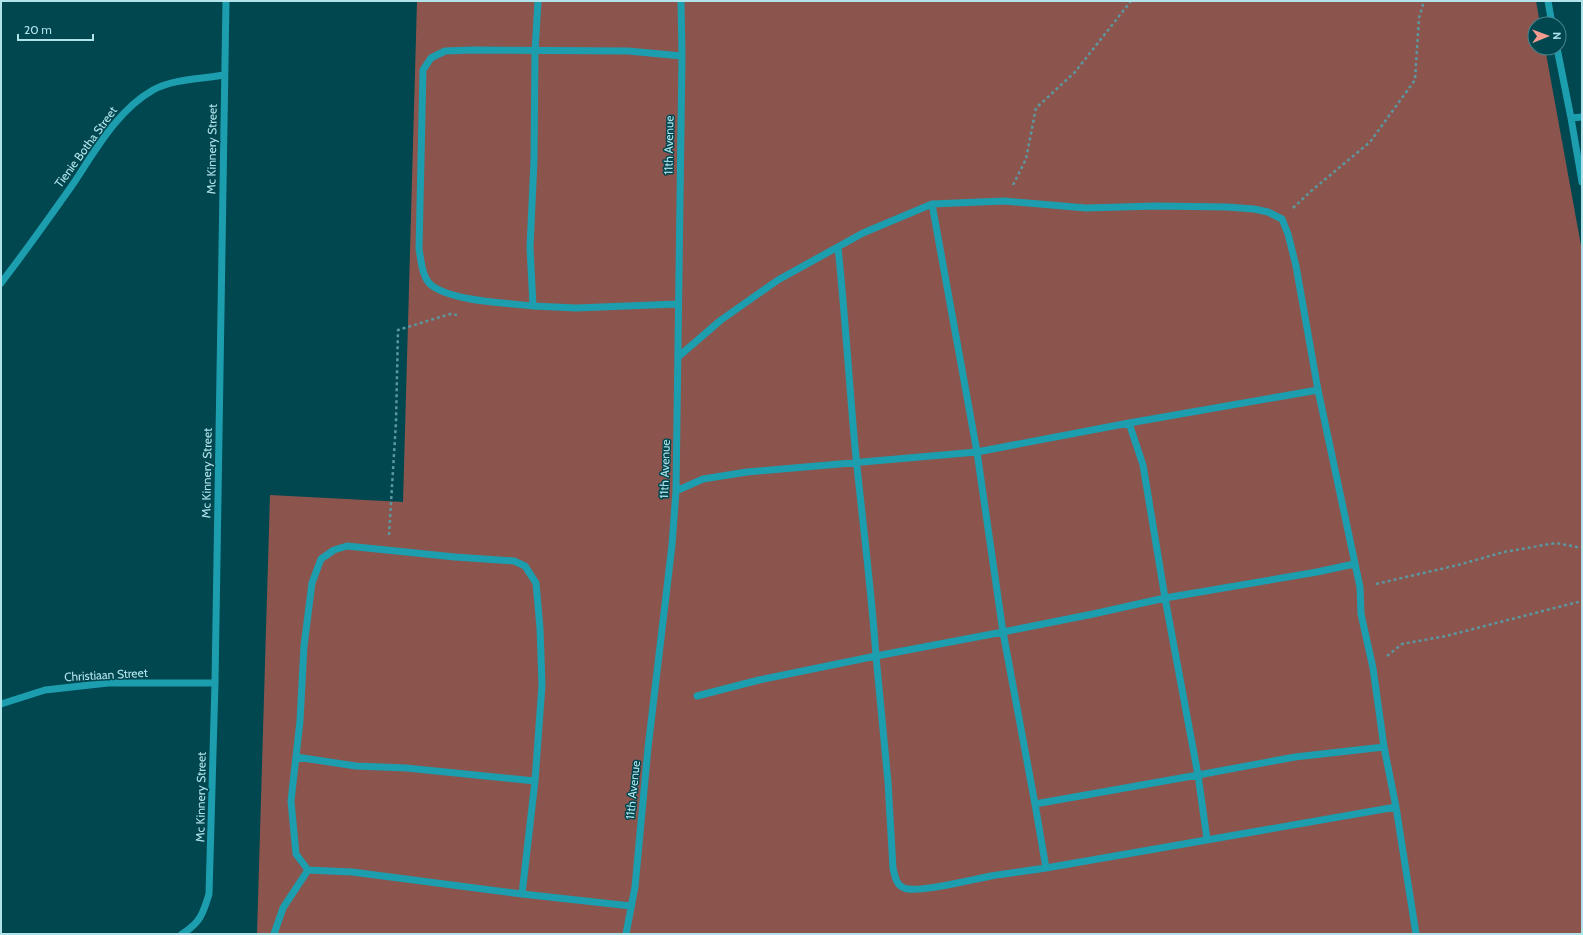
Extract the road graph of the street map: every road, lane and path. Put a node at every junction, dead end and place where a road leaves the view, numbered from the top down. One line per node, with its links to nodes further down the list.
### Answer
1 (226, 1): 11 (street, Mc Kinnery Street)
2 (538, 1): 8 (street)
3 (681, 1): 9 (street, 11th Avenue)
4 (1131, 1): 15 (path)
5 (1424, 1): 17 (path)
6 (1548, 1): 7 (street)
7 (1551, 16)
8 (535, 51): 9 (street); 21 (street); 21 (street)
9 (682, 56): 20 (street, 11th Avenue)
10 (1559, 56): 13 (street)
11 (224, 75): 19 (street, Tienie Botha Street); 38 (street, Mc Kinnery Street)
12 (1582, 117): 13 (street)
13 (1571, 118): 14 (street)
14 (1582, 182)
15 (1004, 201): 16 (street); 17 (street)
16 (932, 204): 18 (street); 26 (street)
17 (1282, 219): 24 (street)
18 (838, 247): 23 (street); 27 (street)
19 (1, 283)
20 (677, 304): 21 (street); 23 (street, 11th Avenue)
21 (533, 306)
22 (458, 315): 30 (path)
23 (678, 357): 28 (street, 11th Avenue)
24 (1318, 390): 25 (street); 31 (street)
25 (1128, 423): 26 (street); 33 (street)
26 (977, 452): 27 (street); 35 (street)
27 (857, 462): 28 (street); 36 (street)
28 (676, 491): 51 (street, 11th Avenue)
29 (1582, 548): 32 (path)
30 (388, 550): 42 (street); 44 (street)
31 (1354, 564): 32 (street); 33 (street)
32 (1360, 587): 37 (street)
33 (1165, 598): 35 (street); 43 (street)
34 (1582, 601): 37 (path)
35 (1003, 632): 36 (street); 45 (street)
36 (876, 656): 39 (street); 48 (street)
37 (1373, 668): 41 (street)
38 (215, 683): 40 (street, Christiaan Street); 52 (street, Mc Kinnery Street)
39 (697, 696)
40 (1, 704)
41 (1384, 747): 43 (street); 46 (street)
42 (296, 757): 44 (street); 49 (street)
43 (1198, 775): 45 (street); 47 (street)
44 (535, 780): 50 (street)
45 (1035, 804): 48 (street)
46 (1396, 807): 47 (street); 55 (street)
47 (1207, 839): 48 (street)
48 (1046, 868)
49 (308, 870): 50 (street); 53 (street)
50 (522, 894): 51 (street)
51 (631, 906): 54 (street, 11th Avenue)
52 (182, 934)
53 (274, 934)
54 (626, 934)
55 (1416, 934)

